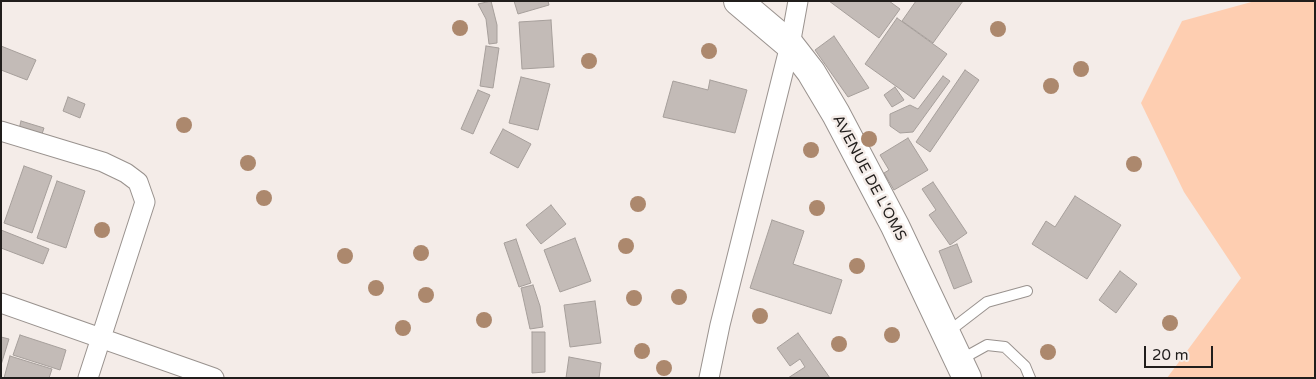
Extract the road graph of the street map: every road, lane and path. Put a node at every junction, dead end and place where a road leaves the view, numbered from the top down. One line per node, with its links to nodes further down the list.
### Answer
1 (738, 1): 3 (street, AVENUE DE L'OMS)
2 (798, 1): 3 (street)
3 (790, 45): 7 (street, AVENUE DE L'OMS); 10 (street)
4 (1, 131): 8 (street)
5 (1027, 291): 7 (lane)
6 (1, 303): 8 (street)
7 (947, 333): 9 (street, AVENUE DE L'OMS)
8 (102, 338): 11 (street); 12 (street)
9 (963, 369): 13 (lane)
10 (711, 377)
11 (88, 378)
12 (214, 378)
13 (1030, 378)

